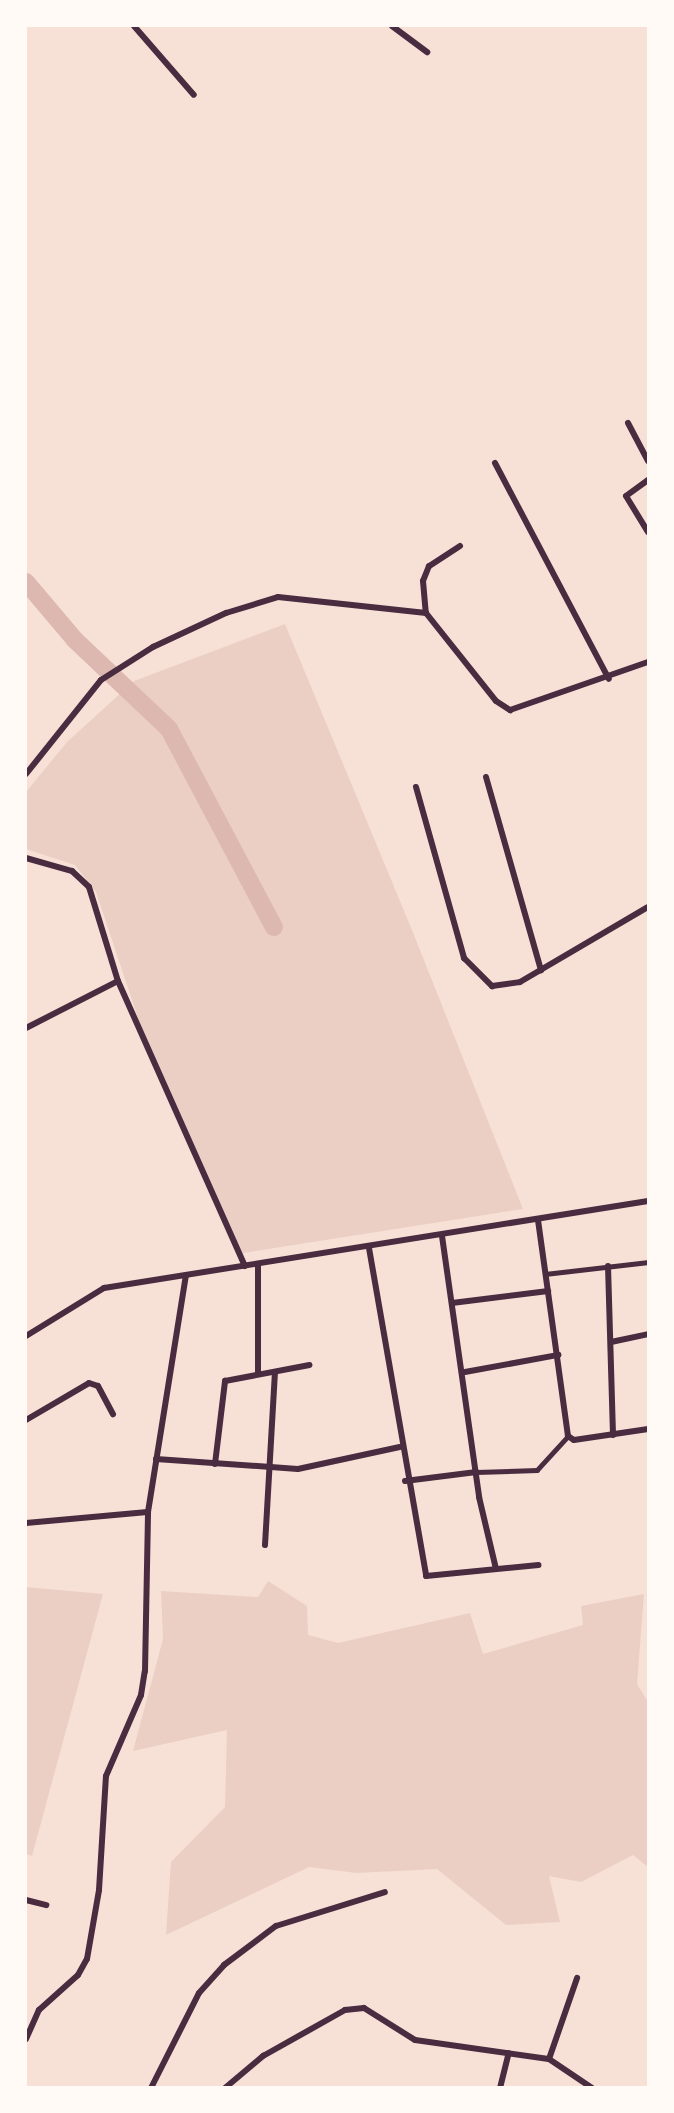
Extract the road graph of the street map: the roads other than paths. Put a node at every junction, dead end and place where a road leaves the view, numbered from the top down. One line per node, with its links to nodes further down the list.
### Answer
1 (134, 26): 4 (street)
2 (392, 26): 3 (street)
3 (427, 51)
4 (194, 95)
5 (628, 423): 6 (street)
6 (648, 461)
7 (495, 463): 13 (street)
8 (648, 480): 9 (street)
9 (648, 532)
10 (460, 546): 11 (street)
11 (426, 614): 13 (street); 14 (street)
12 (648, 662): 13 (street)
13 (609, 679)
14 (26, 774)
15 (486, 777): 19 (street)
16 (416, 787): 19 (street)
17 (26, 858): 20 (street)
18 (648, 907): 19 (street)
19 (541, 970)
20 (118, 981): 21 (street); 28 (street)
21 (26, 1028)
22 (648, 1201): 23 (street)
23 (538, 1220): 24 (street); 30 (street)
24 (442, 1236): 25 (street); 33 (street)
25 (369, 1248): 27 (street); 47 (street)
26 (648, 1262): 29 (lane)
27 (258, 1264): 28 (street); 39 (street)
28 (245, 1266): 31 (street)
29 (608, 1266): 30 (lane); 36 (street)
30 (545, 1274): 32 (street)
31 (186, 1275): 35 (street); 48 (street)
32 (548, 1291): 33 (street); 37 (street)
33 (452, 1303): 40 (street)
34 (648, 1334): 36 (street)
35 (26, 1336)
36 (612, 1342): 45 (street)
37 (558, 1355): 40 (street); 46 (street)
38 (310, 1365): 41 (street)
39 (258, 1371): 41 (street); 49 (street)
40 (465, 1372): 51 (street)
41 (275, 1373): 50 (street)
42 (112, 1414): 43 (street)
43 (26, 1420)
44 (648, 1429): 45 (street)
45 (613, 1435): 46 (street)
46 (568, 1436): 51 (lane)
47 (400, 1447): 50 (street); 52 (street)
48 (156, 1459): 49 (street); 53 (street)
49 (215, 1464): 50 (street)
50 (269, 1468): 55 (street)
51 (476, 1472): 52 (street); 57 (street)
52 (405, 1482): 57 (street)
53 (148, 1512): 54 (street); 62 (street)
54 (26, 1523)
55 (265, 1545)
56 (538, 1564): 57 (street)
57 (496, 1569)
58 (385, 1892): 65 (street)
59 (26, 1900): 60 (street)
60 (46, 1905)
61 (576, 1978): 64 (street)
62 (26, 2039)
63 (509, 2053): 64 (street); 66 (street); 67 (street)
64 (549, 2059): 68 (street)
65 (151, 2088)
66 (225, 2088)
67 (500, 2088)
68 (592, 2088)

